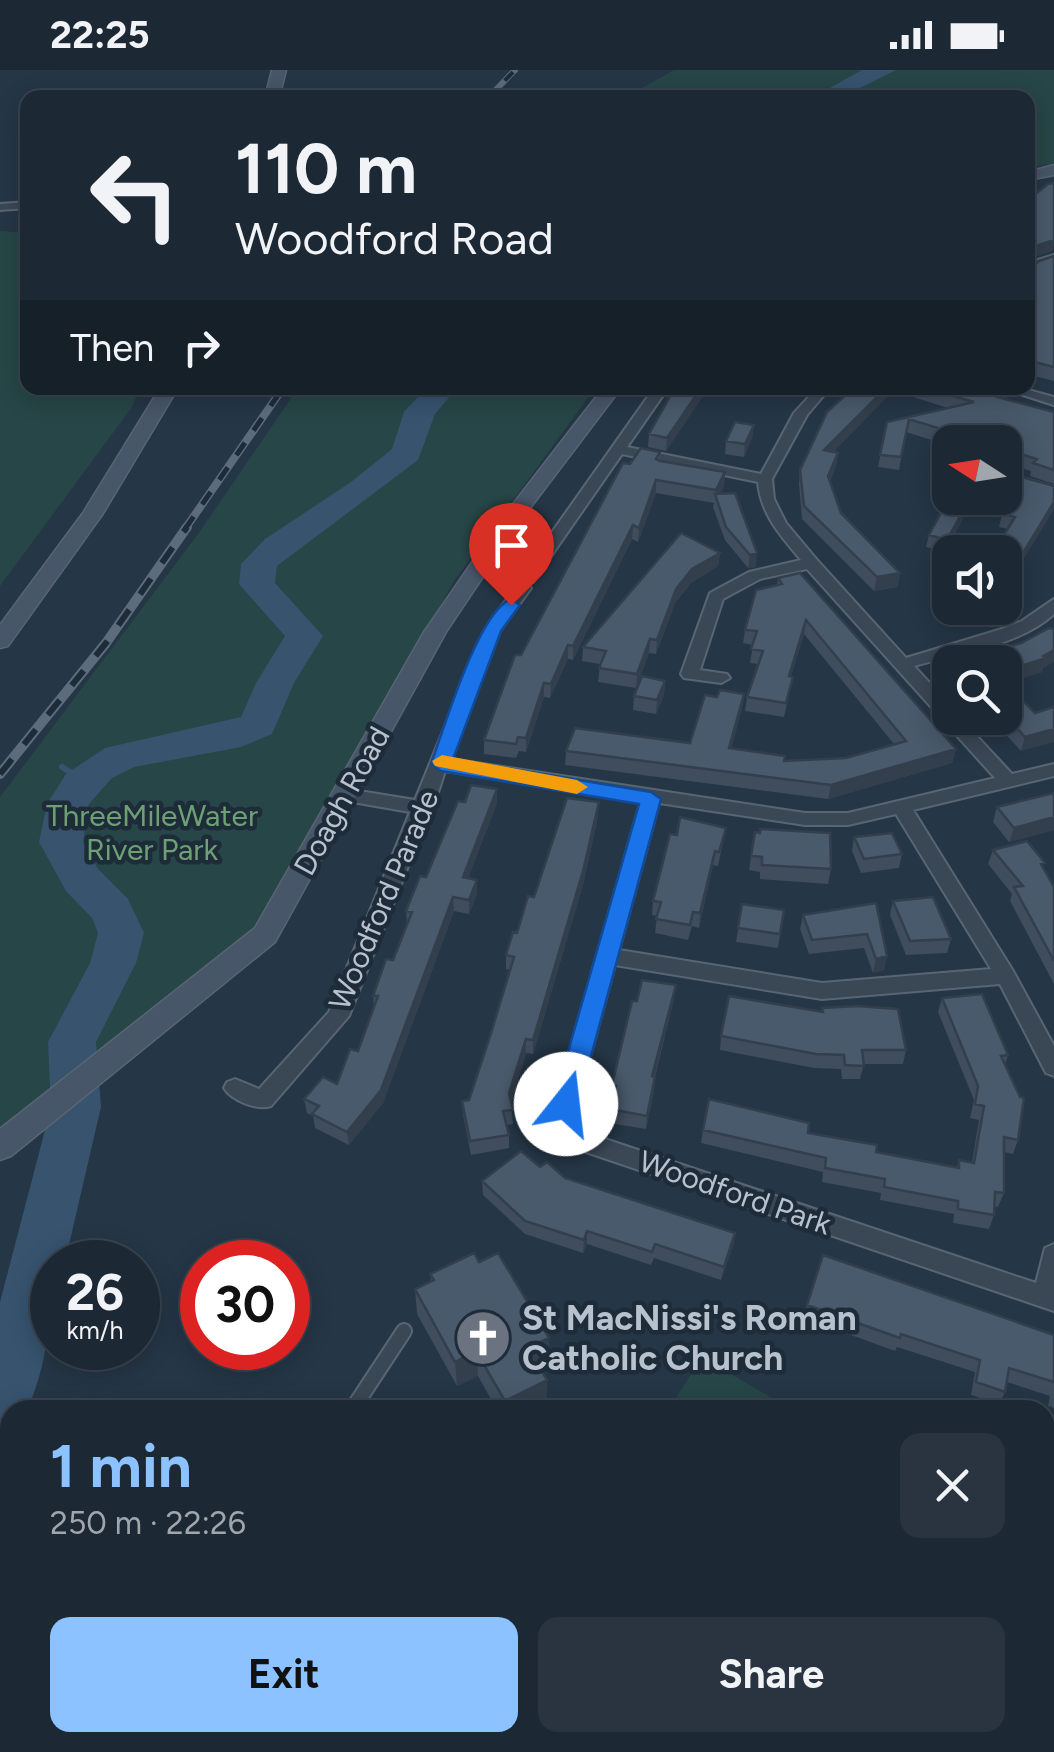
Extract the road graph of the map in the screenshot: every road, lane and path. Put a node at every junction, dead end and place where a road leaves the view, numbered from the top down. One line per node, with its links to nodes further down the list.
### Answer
1 (165, 395): 11 (main road)
2 (607, 395): 19 (main road, Doagh Road)
3 (656, 395): 5 (street, Woodford Parade)
4 (818, 395): 6 (street)
5 (621, 450): 6 (street); 16 (street, Woodford Parade)
6 (765, 479): 9 (street)
7 (1022, 482): 8 (street)
8 (1054, 492)
9 (811, 563): 12 (street); 13 (street)
10 (1054, 604): 12 (street)
11 (2, 637)
12 (902, 664): 14 (street)
13 (721, 678)
14 (932, 696)
15 (967, 735): 18 (street)
16 (441, 764): 20 (street); 21 (street, Woodford Parade)
17 (1054, 770): 18 (street)
18 (1009, 782): 22 (street)
19 (347, 795): 21 (street); 27 (main road, Doagh Road)
20 (651, 799): 22 (street); 23 (street, Woodford Park)
21 (424, 808): 26 (street, Woodford Parade)
22 (902, 808): 24 (street)
23 (607, 956): 24 (street); 29 (street, Woodford Park)
24 (1006, 976): 25 (street)
25 (1054, 1068)
26 (235, 1088)
27 (0, 1147)
28 (1054, 1255): 29 (street)
29 (1050, 1299)
30 (404, 1330): 31 (lane)
31 (358, 1400)

